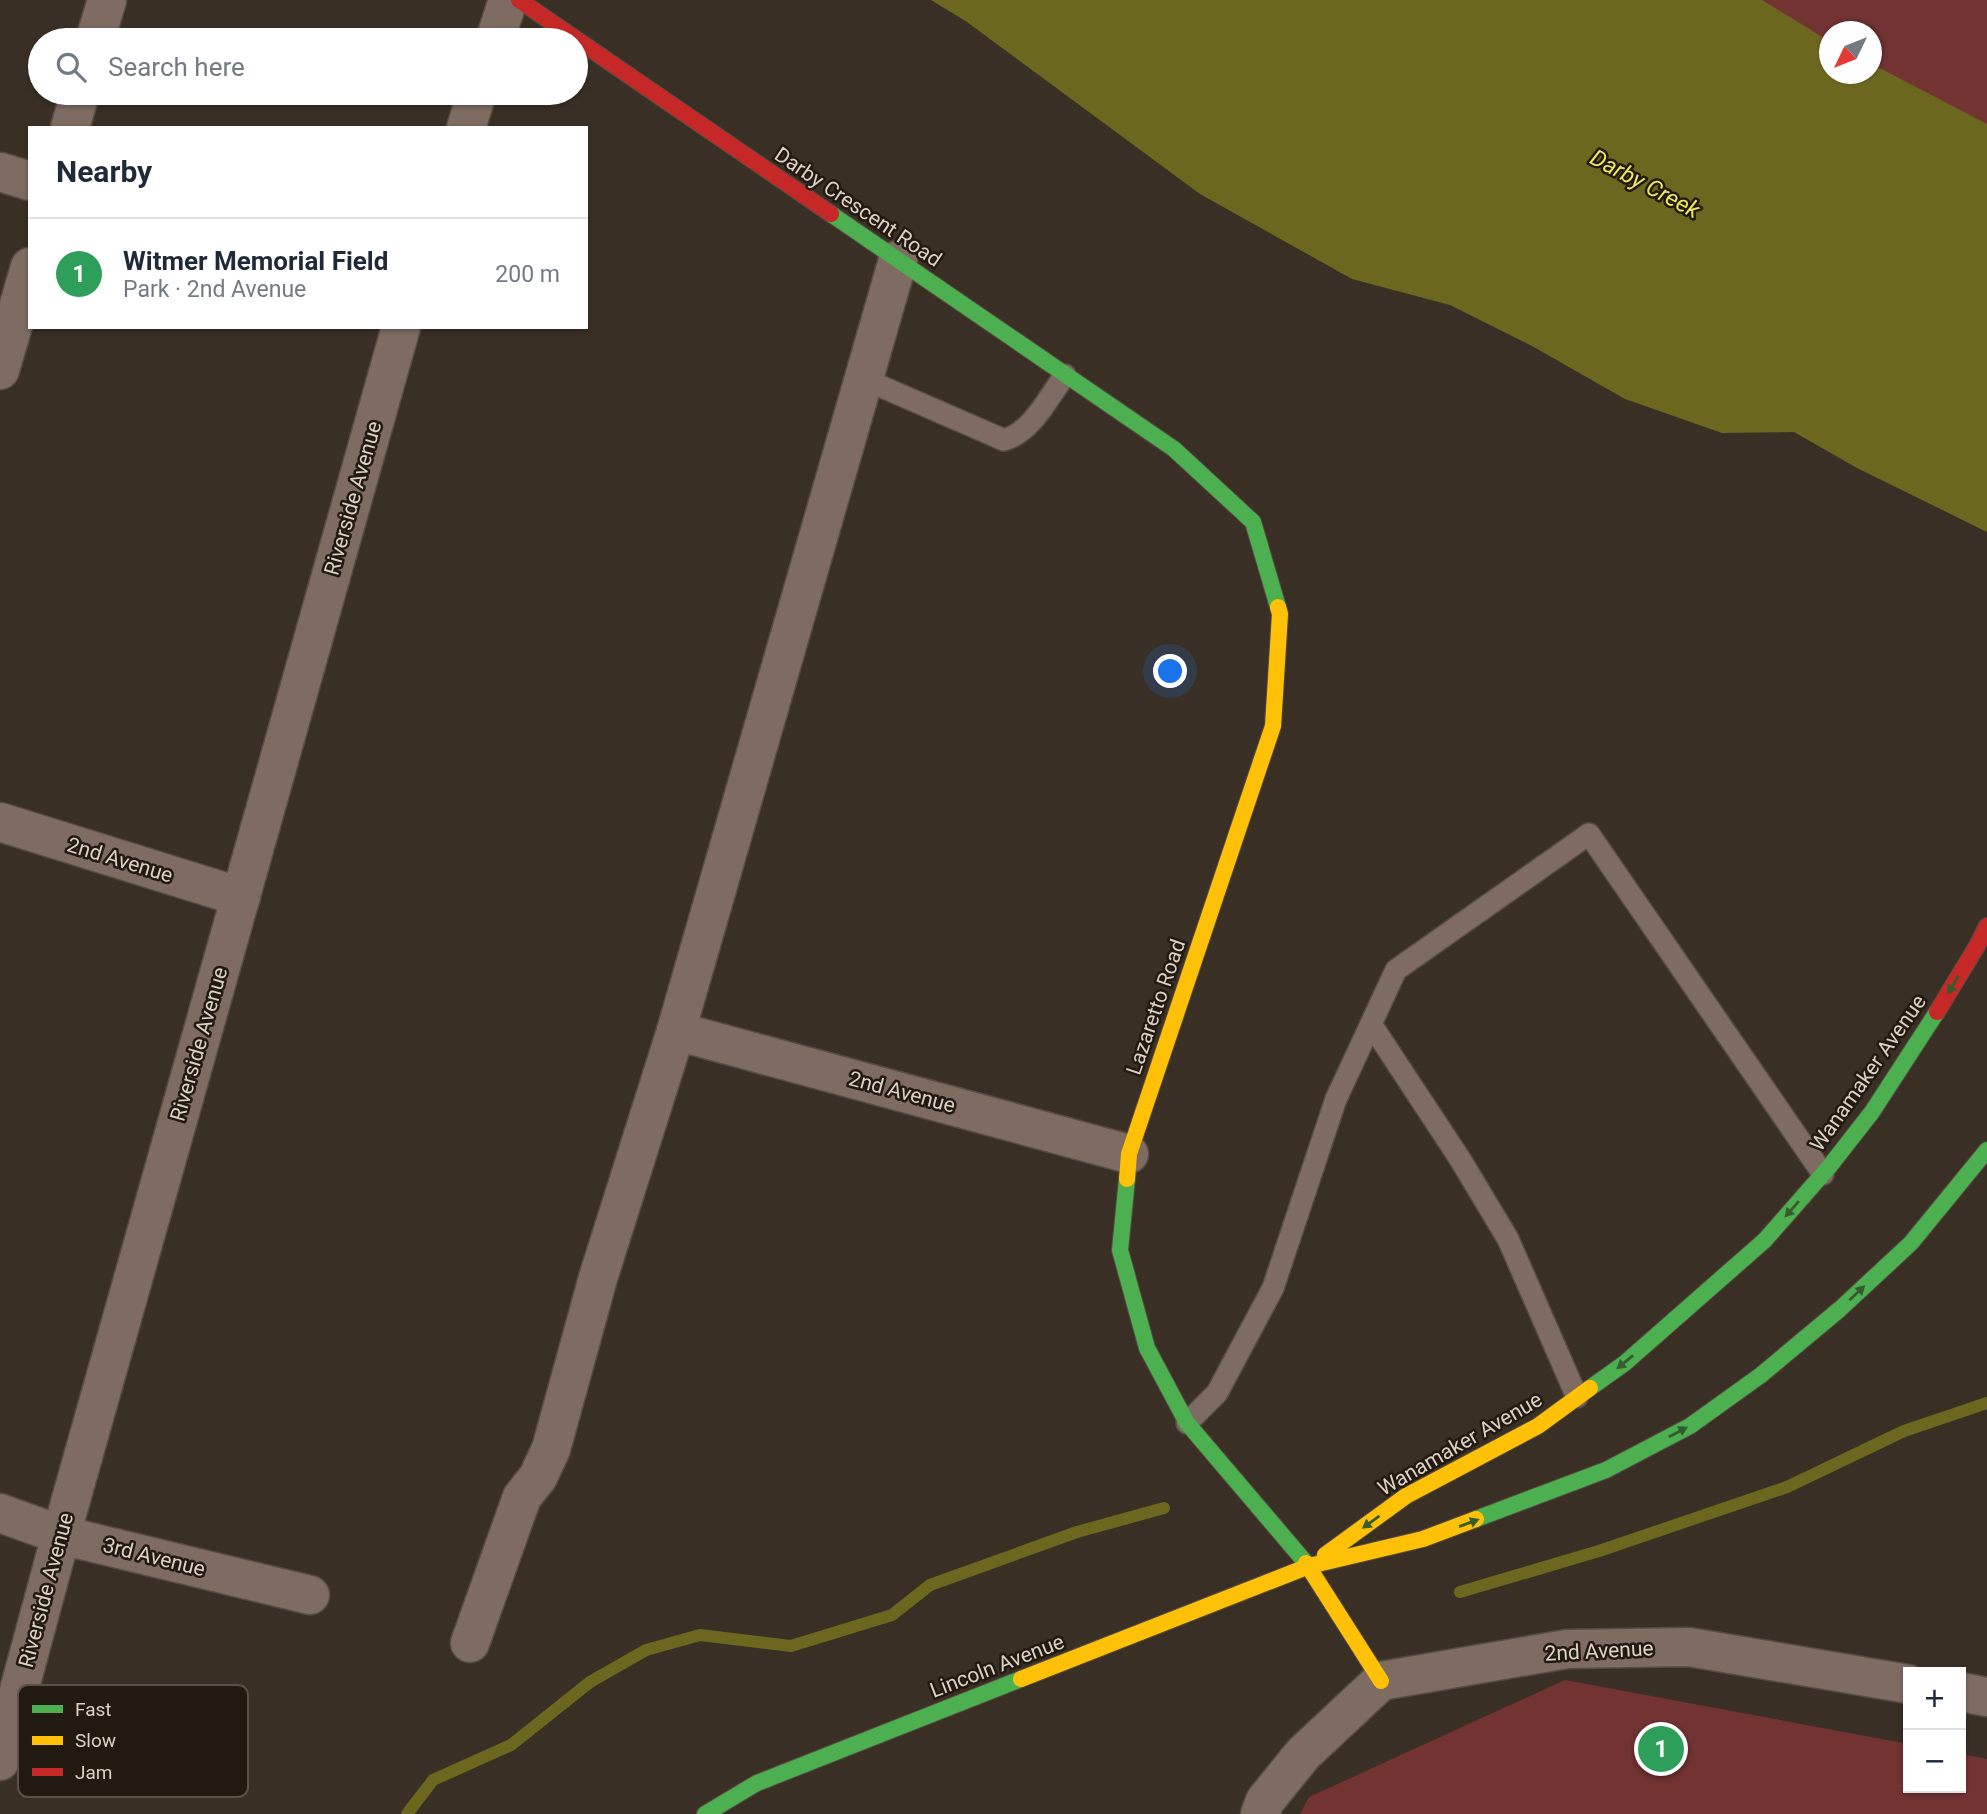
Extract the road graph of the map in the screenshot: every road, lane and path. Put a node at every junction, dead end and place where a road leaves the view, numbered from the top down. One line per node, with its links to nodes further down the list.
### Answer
1 (107, 0): 4 (street)
2 (508, 0): 5 (street)
3 (519, 0): 6 (main road, Darby Crescent Road)
4 (99, 28)
5 (499, 28)
6 (560, 28)
7 (588, 47): 14 (main road, Darby Crescent Road)
8 (77, 105): 10 (street)
9 (473, 105): 11 (street)
10 (71, 126)
11 (467, 126)
12 (0, 172): 13 (street)
13 (28, 180)
14 (898, 260): 18 (main road, Darby Crescent Road); 19 (street)
15 (28, 274): 17 (street)
16 (400, 329): 22 (street, Riverside Avenue)
17 (0, 370)
18 (1065, 375): 19 (lane); 20 (main road, Darby Crescent Road)
19 (864, 379): 25 (street)
20 (1174, 450): 27 (main road, Lazaretto Road)
21 (0, 822): 22 (street, 2nd Avenue)
22 (241, 897): 32 (street, Riverside Avenue)
23 (1987, 926): 28 (main road, Wanamaker Avenue, one-way to 28)
24 (1371, 1024): 28 (lane); 29 (lane); 30 (lane)
25 (676, 1031): 27 (street, 2nd Avenue); 35 (street)
26 (1987, 1150): 33 (main road, one-way to 26)
27 (1129, 1154): 30 (main road, Lazaretto Road)
28 (1823, 1174): 29 (main road, Wanamaker Avenue, one-way to 29)
29 (1577, 1397): 33 (main road, Wanamaker Avenue, one-way to 33)
30 (1187, 1423): 33 (main road, Lazaretto Road)
31 (0, 1513): 32 (street, 3rd Avenue)
32 (61, 1535): 34 (street, 3rd Avenue); 38 (street, Riverside Avenue)
33 (1309, 1566): 36 (main road); 43 (main road, Lincoln Avenue)
34 (310, 1595)
35 (470, 1643)
36 (1381, 1681): 37 (street, 2nd Avenue); 44 (street)
37 (1903, 1683)
38 (21, 1685)
39 (1966, 1693): 41 (street)
40 (18, 1694): 42 (street, Riverside Avenue)
41 (1987, 1697)
42 (0, 1761)
43 (705, 1814)
44 (1260, 1814)

